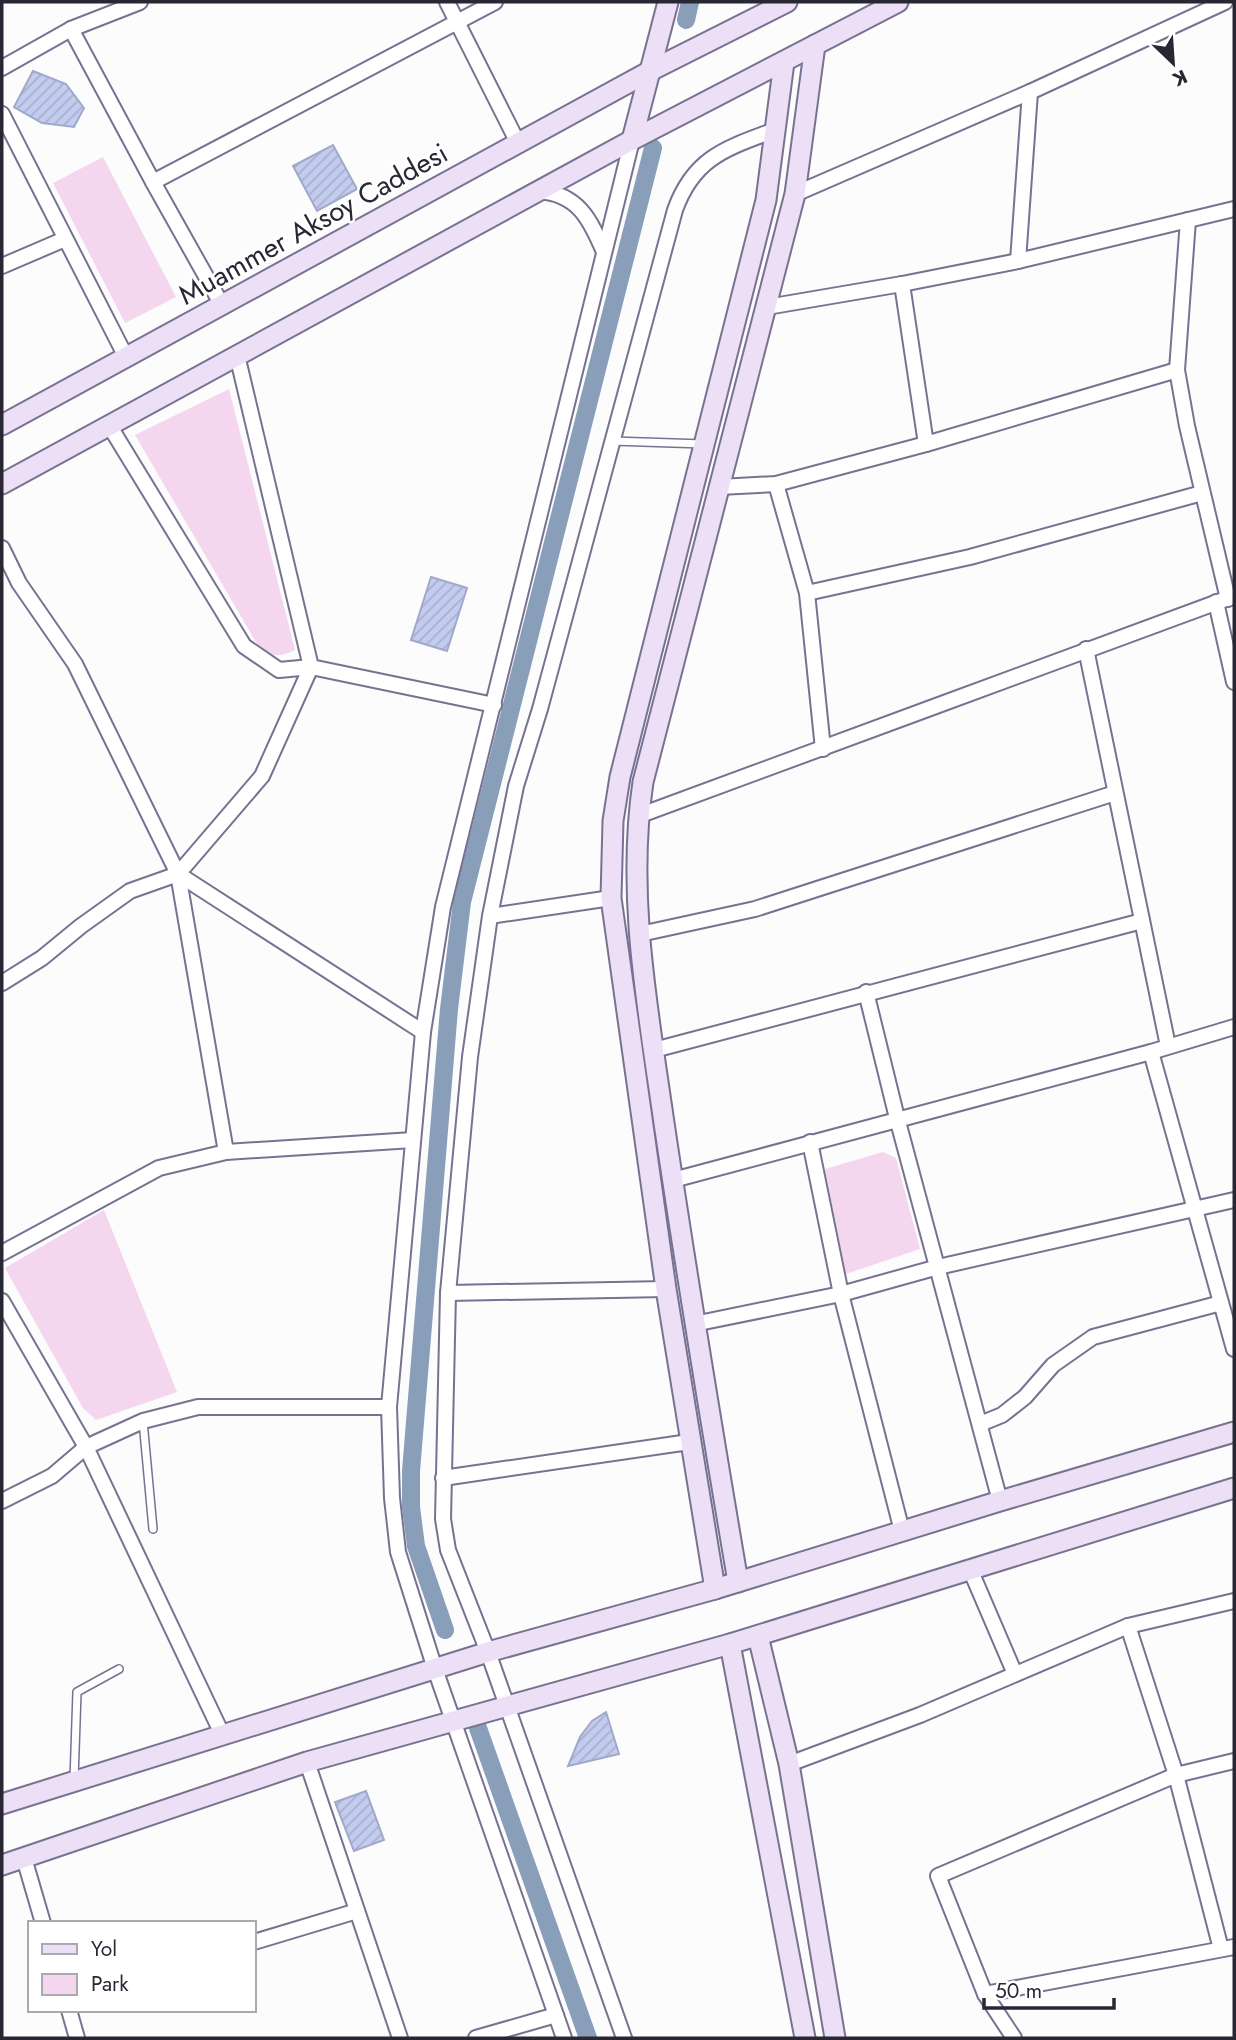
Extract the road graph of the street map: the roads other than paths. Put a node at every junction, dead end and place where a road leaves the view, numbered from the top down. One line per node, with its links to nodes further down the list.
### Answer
1 (140, 2): 9 (street)
2 (447, 2): 8 (street)
3 (495, 2): 8 (street)
4 (668, 2): 13 (street)
5 (787, 2): 13 (street, Muammer Aksoy Caddesi)
6 (898, 2): 10 (street)
7 (1225, 2): 14 (street)
8 (456, 23): 18 (street); 19 (street)
9 (71, 29): 12 (street); 19 (street)
10 (815, 45): 11 (street); 21 (street)
11 (784, 62): 16 (street); 17 (street)
12 (2, 68)
13 (650, 71): 17 (street); 18 (street, Muammer Aksoy Caddesi)
14 (1030, 92): 21 (street); 26 (street)
15 (2, 114): 24 (street)
16 (775, 130): 36 (street); 37 (street)
17 (632, 140): 20 (street); 25 (street)
18 (518, 143): 29 (street, Muammer Aksoy Caddesi)
19 (153, 182): 29 (street)
20 (537, 191): 25 (street); 31 (street)
21 (795, 194): 30 (street)
22 (1234, 209): 23 (street)
23 (1188, 220): 26 (street); 33 (street)
24 (65, 239): 27 (street); 32 (street)
25 (604, 252): 49 (street)
26 (1018, 261): 28 (street)
27 (2, 266)
28 (902, 284): 30 (street); 38 (street)
29 (222, 305): 32 (street, Muammer Aksoy Caddesi)
30 (767, 307): 41 (street)
31 (237, 355): 35 (street); 47 (street)
32 (126, 357): 34 (street, Muammer Aksoy Caddesi)
33 (1177, 370): 38 (street); 42 (street)
34 (2, 425)
35 (109, 425): 39 (street); 47 (street)
36 (612, 441): 37 (lane); 55 (street)
37 (704, 444): 54 (street)
38 (926, 444): 40 (street)
39 (2, 484)
40 (776, 484): 41 (street); 44 (street)
41 (719, 487): 52 (street)
42 (1202, 493): 44 (street); 45 (street)
43 (2, 548): 53 (street)
44 (807, 593): 50 (street)
45 (1226, 599): 46 (street); 48 (street)
46 (1086, 649): 50 (street); 51 (street)
47 (311, 667): 49 (street); 53 (street)
48 (1234, 682)
49 (494, 705): 61 (street)
50 (823, 749): 52 (street)
51 (1115, 793): 56 (street); 57 (street)
52 (638, 816): 57 (street)
53 (178, 874): 58 (street); 61 (street); 68 (street)
54 (611, 898): 55 (street); 74 (street)
55 (490, 916): 75 (street)
56 (1142, 921): 59 (street); 62 (street)
57 (640, 934): 63 (street)
58 (2, 984)
59 (866, 992): 63 (street); 65 (street)
60 (1234, 1027): 62 (street)
61 (424, 1032): 66 (street)
62 (1168, 1046): 64 (street)
63 (654, 1050): 69 (street)
64 (1151, 1052): 65 (street); 71 (street)
65 (897, 1118): 67 (street); 73 (street)
66 (413, 1140): 68 (street); 82 (street)
67 (810, 1142): 69 (street); 76 (street)
68 (226, 1152): 72 (street)
69 (673, 1180): 79 (street)
70 (1234, 1200): 71 (street)
71 (1194, 1207): 73 (street); 78 (street)
72 (2, 1253)
73 (938, 1267): 76 (street); 84 (street)
74 (666, 1289): 75 (street); 86 (street)
75 (448, 1293): 88 (street)
76 (841, 1294): 79 (street); 93 (street)
77 (2, 1301): 87 (street)
78 (1221, 1303): 80 (street); 84 (street)
79 (694, 1324): 95 (street)
80 (1231, 1328): 81 (street)
81 (1234, 1349)
82 (389, 1407): 83 (street); 103 (street)
83 (143, 1421): 87 (street); 92 (lane)
84 (980, 1424): 91 (street)
85 (1234, 1432): 91 (street)
86 (689, 1442): 88 (street); 96 (street)
87 (86, 1447): 90 (street); 107 (street)
88 (443, 1478): 101 (street)
89 (1234, 1488): 94 (street)
90 (2, 1501)
91 (1000, 1501): 93 (street)
92 (153, 1529)
93 (902, 1531): 95 (street)
94 (970, 1569): 99 (street); 104 (street)
95 (738, 1582): 96 (street)
96 (715, 1589): 101 (street)
97 (1234, 1601): 98 (street)
98 (1128, 1626): 104 (street); 111 (street)
99 (758, 1636): 100 (street); 110 (street)
100 (730, 1644): 105 (street); 128 (street)
101 (488, 1652): 103 (street); 105 (street)
102 (119, 1669): 112 (lane)
103 (435, 1669): 106 (street); 107 (street)
104 (1015, 1674): 110 (street)
105 (506, 1706): 106 (street); 127 (street)
106 (453, 1720): 109 (street); 122 (street)
107 (223, 1736): 112 (street)
108 (1234, 1761): 111 (street)
109 (307, 1762): 114 (street); 116 (street)
110 (789, 1764): 129 (street)
111 (1175, 1774): 119 (street); 120 (street)
112 (74, 1782): 113 (street)
113 (2, 1804)
114 (24, 1858): 115 (street); 117 (street)
115 (2, 1865)
116 (358, 1911): 118 (street); 124 (street)
117 (42, 1921)
118 (256, 1941)
119 (1227, 1948): 120 (street)
120 (985, 1994): 130 (street)
121 (70, 2012): 123 (street)
122 (556, 2015): 125 (street); 126 (street)
123 (77, 2038)
124 (400, 2038)
125 (476, 2038)
126 (564, 2038)
127 (624, 2038)
128 (805, 2038)
129 (835, 2038)
130 (1014, 2038)

